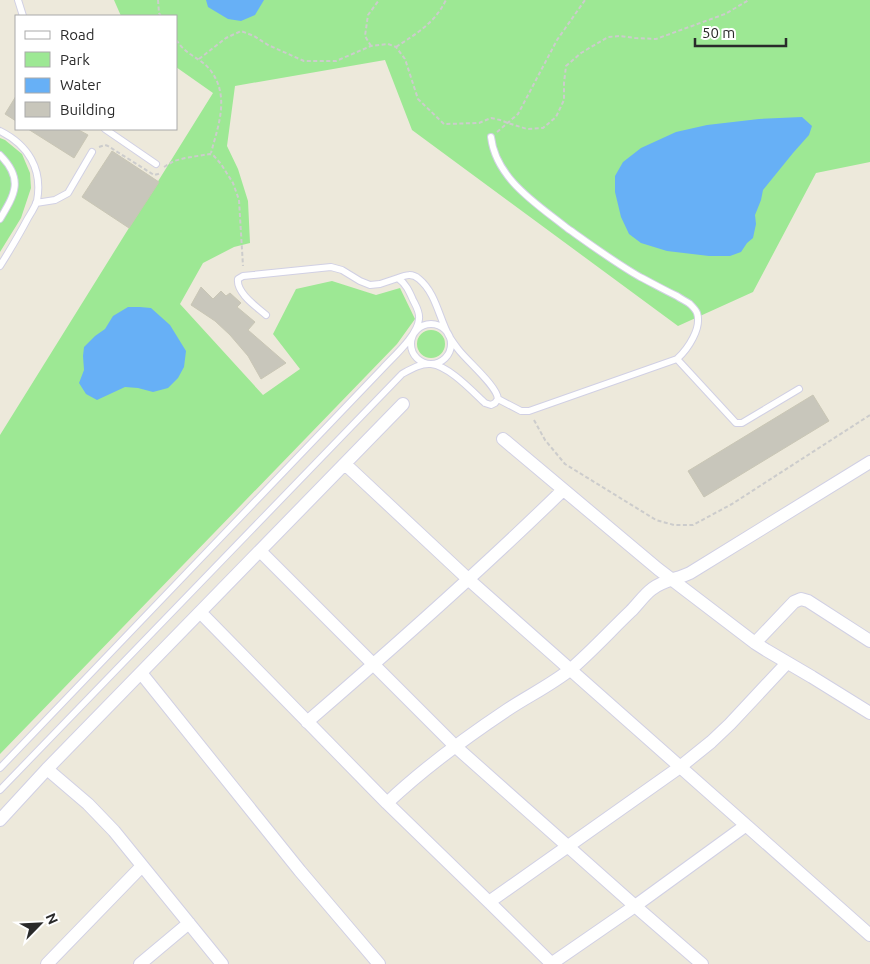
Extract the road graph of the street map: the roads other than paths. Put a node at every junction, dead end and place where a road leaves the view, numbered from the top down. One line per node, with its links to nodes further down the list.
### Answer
1 (18, 0): 2 (lane)
2 (23, 15)
3 (106, 130): 8 (lane)
4 (0, 131): 9 (lane)
5 (491, 138): 16 (lane)
6 (92, 152): 9 (lane)
7 (0, 155): 10 (lane)
8 (156, 164)
9 (36, 203): 11 (lane)
10 (0, 219)
11 (0, 266)
12 (398, 278): 13 (lane); 14 (lane); 15 (lane)
13 (266, 315)
14 (416, 332): 15 (lane); 17 (lane); 39 (lane)
15 (449, 336): 17 (lane); 19 (lane)
16 (677, 359): 18 (lane); 19 (lane)
17 (430, 364): 19 (lane); 41 (lane)
18 (799, 389)
19 (498, 399)
20 (403, 404): 23 (street)
21 (502, 439): 24 (street)
22 (870, 462): 27 (street)
23 (345, 464): 25 (street); 26 (street)
24 (563, 490): 26 (street); 27 (street)
25 (260, 551): 28 (street); 32 (street)
26 (468, 579): 32 (street); 33 (street)
27 (672, 580): 30 (street); 33 (street)
28 (200, 612): 34 (street); 36 (street)
29 (870, 641): 30 (street)
30 (756, 643): 31 (street)
31 (787, 663): 35 (street); 38 (street)
32 (373, 665): 36 (street); 37 (street)
33 (571, 669): 37 (street); 38 (street)
34 (142, 673): 40 (street); 54 (street)
35 (870, 713)
36 (307, 722): 42 (street)
37 (456, 747): 42 (street); 45 (street)
38 (680, 767): 44 (street); 45 (street)
39 (0, 768)
40 (47, 770): 43 (street); 46 (street)
41 (0, 790)
42 (387, 803): 47 (street)
43 (0, 820)
44 (746, 826): 48 (street); 50 (street)
45 (568, 846): 47 (street); 48 (street)
46 (142, 866): 49 (street); 51 (street)
47 (489, 902): 55 (street)
48 (635, 906): 55 (street); 56 (street)
49 (189, 923): 52 (street); 53 (street)
50 (870, 935)
51 (47, 964)
52 (140, 964)
53 (222, 964)
54 (379, 964)
55 (551, 964)
56 (702, 964)

